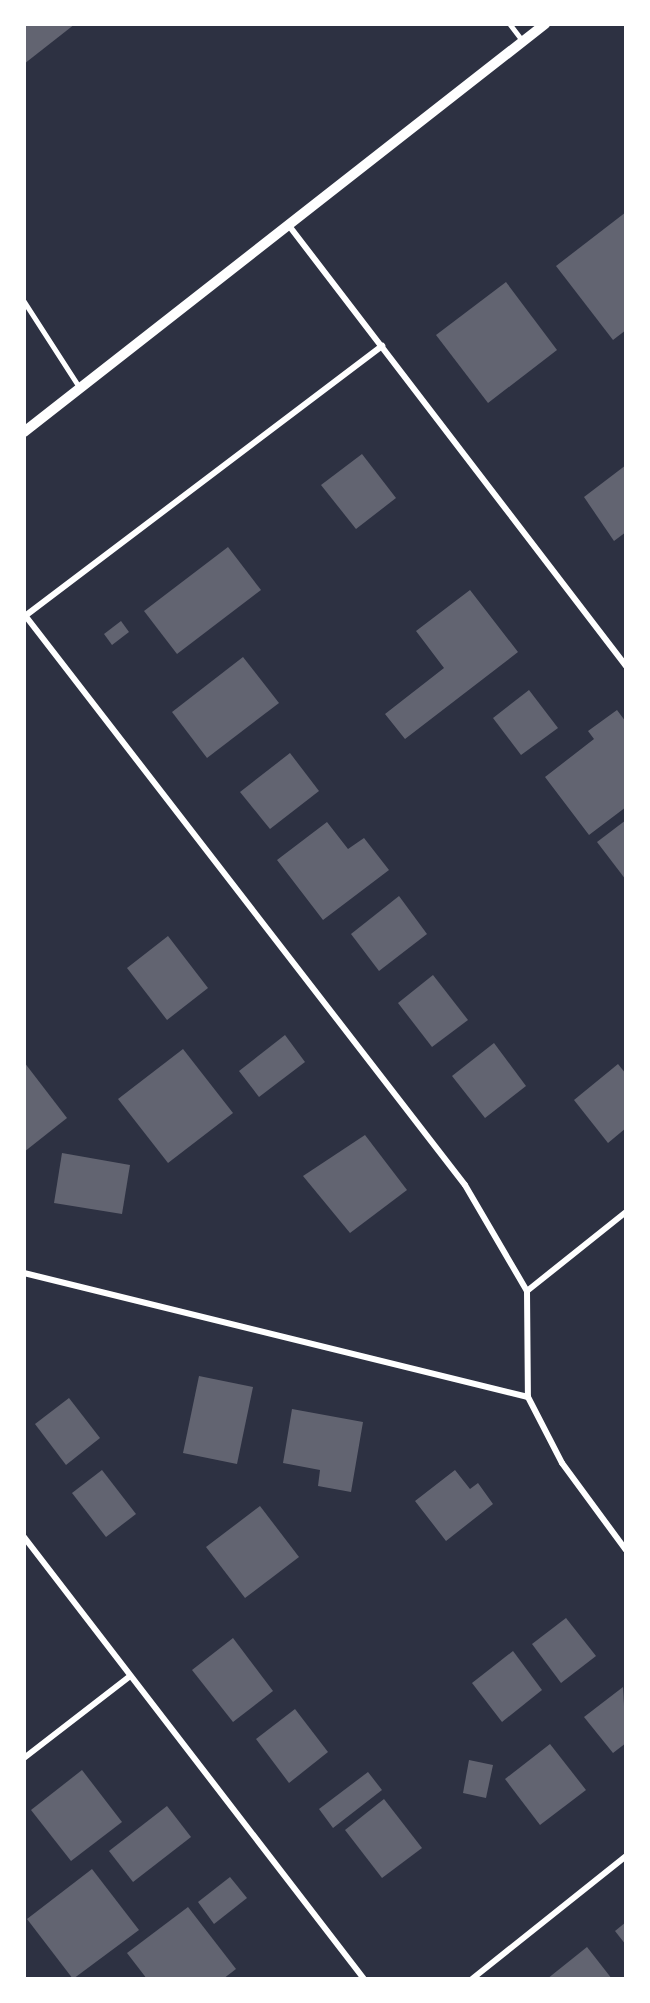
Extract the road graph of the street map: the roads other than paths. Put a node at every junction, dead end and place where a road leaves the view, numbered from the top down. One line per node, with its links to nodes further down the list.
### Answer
1 (510, 24): 3 (lane)
2 (544, 24): 3 (street)
3 (524, 43): 4 (street)
4 (290, 227): 6 (street); 7 (street)
5 (24, 300): 7 (lane)
6 (382, 346): 9 (street); 10 (street)
7 (80, 388): 8 (street)
8 (24, 432)
9 (25, 615): 13 (street)
10 (626, 666)
11 (626, 1212): 13 (street)
12 (24, 1274): 14 (street)
13 (527, 1291): 14 (street)
14 (528, 1397): 16 (street)
15 (24, 1536): 17 (street)
16 (626, 1550)
17 (130, 1676): 18 (street); 20 (street)
18 (24, 1758)
19 (626, 1856): 21 (street)
20 (364, 1979)
21 (472, 1979)

